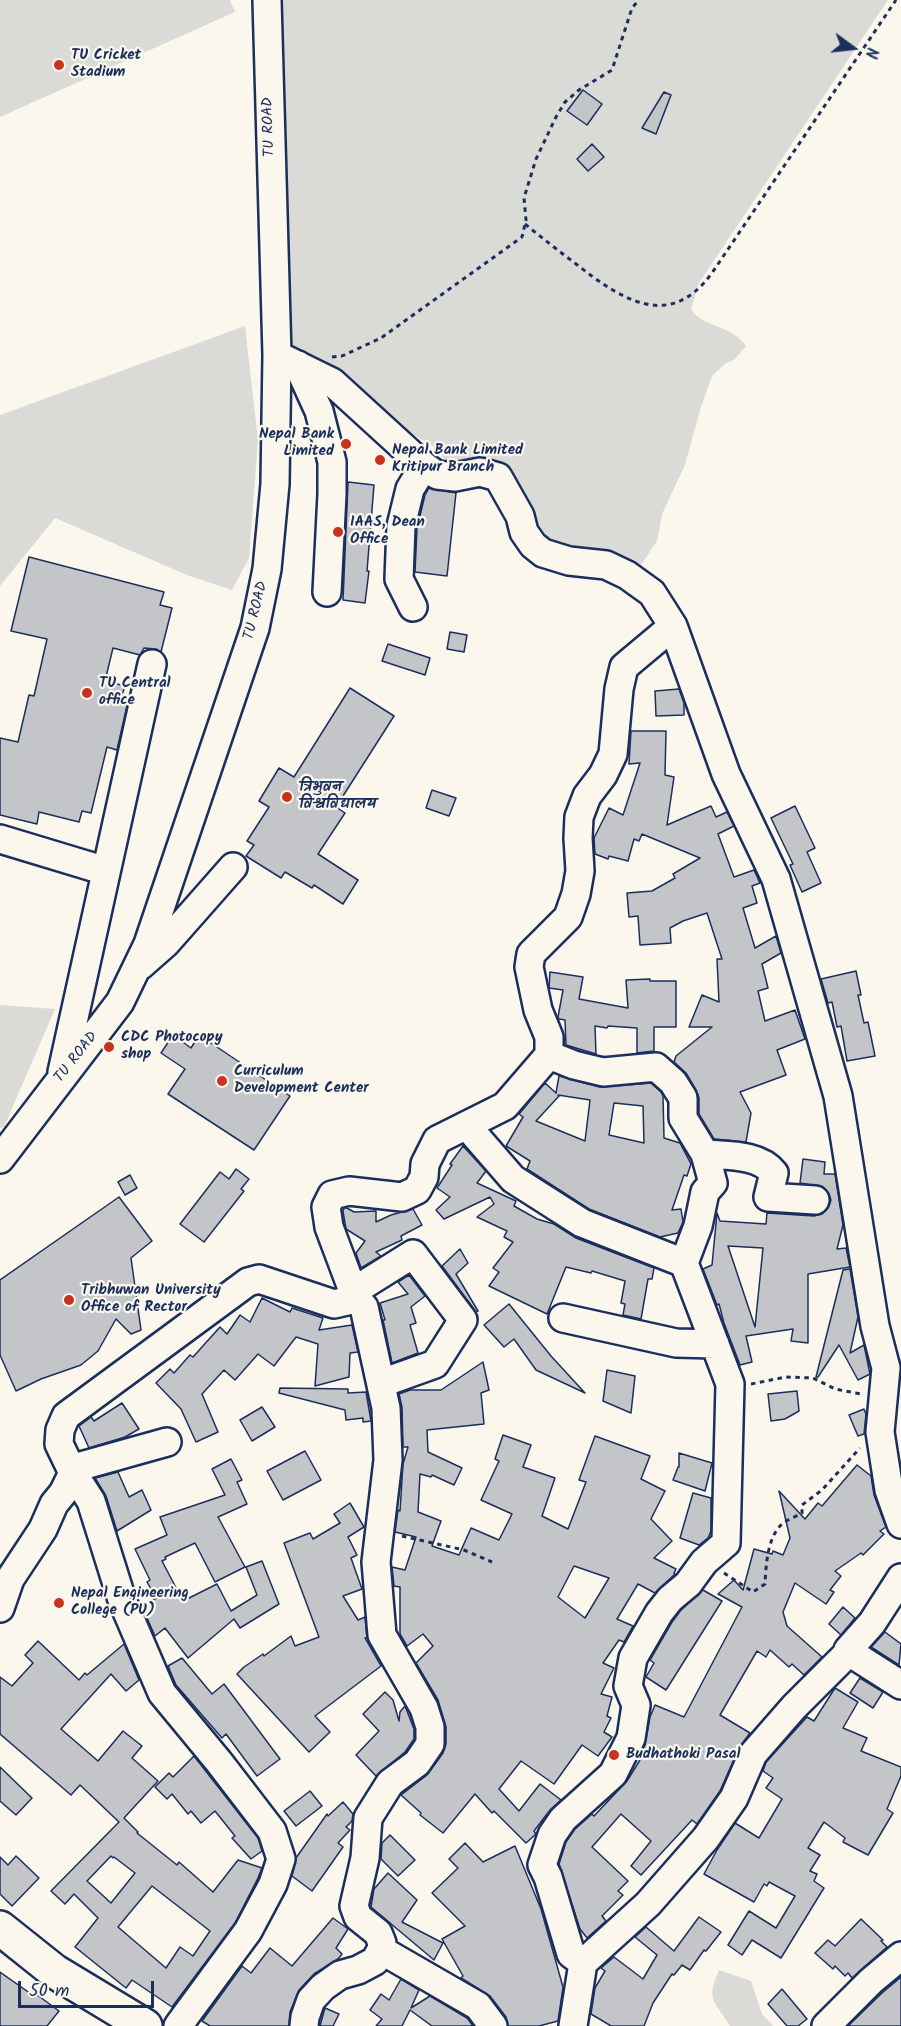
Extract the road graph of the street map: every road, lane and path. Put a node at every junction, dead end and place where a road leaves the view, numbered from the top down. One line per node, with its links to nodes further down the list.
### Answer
1 (267, 0): 5 (street, TU ROAD)
2 (639, 0): 4 (path)
3 (896, 0): 4 (path)
4 (525, 224): 5 (path)
5 (288, 360): 6 (street); 7 (street); 14 (street, TU ROAD)
6 (424, 466): 8 (street); 9 (street)
7 (327, 592)
8 (412, 607)
9 (673, 626): 15 (street); 27 (street)
10 (152, 664): 13 (street)
11 (0, 839): 13 (street)
12 (233, 867): 14 (street)
13 (106, 871): 16 (street)
14 (135, 970): 16 (street, TU ROAD)
15 (549, 1055): 17 (street); 18 (street)
16 (60, 1079): 19 (street, TU ROAD)
17 (467, 1126): 21 (street); 22 (street)
18 (705, 1154): 20 (street); 21 (street)
19 (0, 1159)
20 (815, 1200)
21 (684, 1263): 24 (street)
22 (355, 1295): 25 (street); 25 (street); 30 (street)
23 (563, 1318): 24 (street)
24 (715, 1344): 26 (street)
25 (382, 1383): 32 (street)
26 (730, 1387): 27 (path); 34 (street)
27 (883, 1398): 28 (street)
28 (881, 1440): 31 (street); 34 (path)
29 (167, 1442): 30 (street)
30 (73, 1473): 36 (street); 44 (street)
31 (901, 1524)
32 (380, 1531): 33 (path); 40 (street)
33 (492, 1562)
34 (704, 1562): 42 (street)
35 (901, 1578): 37 (street)
36 (0, 1608)
37 (849, 1652): 38 (street); 42 (street)
38 (901, 1685)
39 (0, 1928): 43 (main road)
40 (381, 1950): 45 (street); 46 (street)
41 (901, 1956): 48 (street)
42 (583, 1963): 47 (street)
43 (145, 2026)
44 (178, 2026)
45 (304, 2026)
46 (493, 2026)
47 (573, 2026)
48 (826, 2026)

